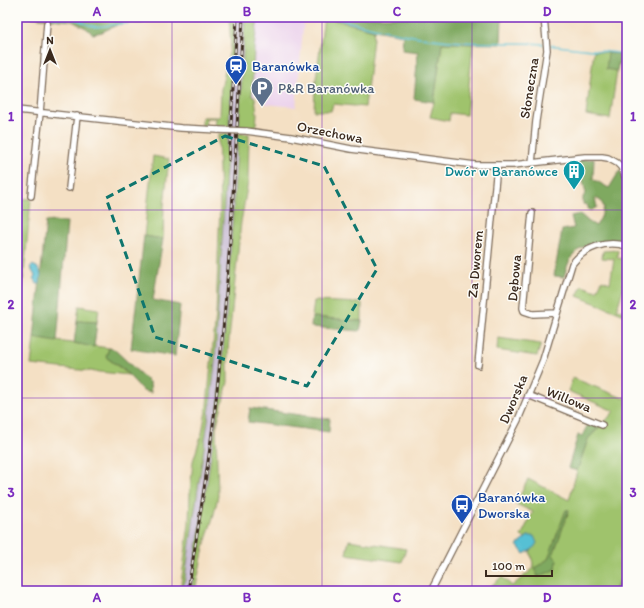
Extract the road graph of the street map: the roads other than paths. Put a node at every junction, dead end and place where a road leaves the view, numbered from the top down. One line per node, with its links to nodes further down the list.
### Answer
1 (544, 17): 6 (street, Słoneczna)
2 (47, 23): 4 (street)
3 (17, 110): 4 (street, Orzechowa)
4 (40, 113): 5 (street, Orzechowa); 10 (street)
5 (77, 116): 7 (street, Orzechowa, bridge); 9 (street)
6 (532, 163): 7 (street, Orzechowa); 8 (street, Orzechowa)
7 (497, 166): 14 (street, Za Dworem)
8 (627, 181)
9 (69, 188)
10 (31, 196)
11 (532, 213): 13 (street, Dębowa)
12 (627, 246): 13 (street, Dworska)
13 (557, 313): 15 (street, Dworska)
14 (478, 365)
15 (528, 395): 16 (street, Willowa); 17 (street, Dworska)
16 (602, 425)
17 (431, 591)

